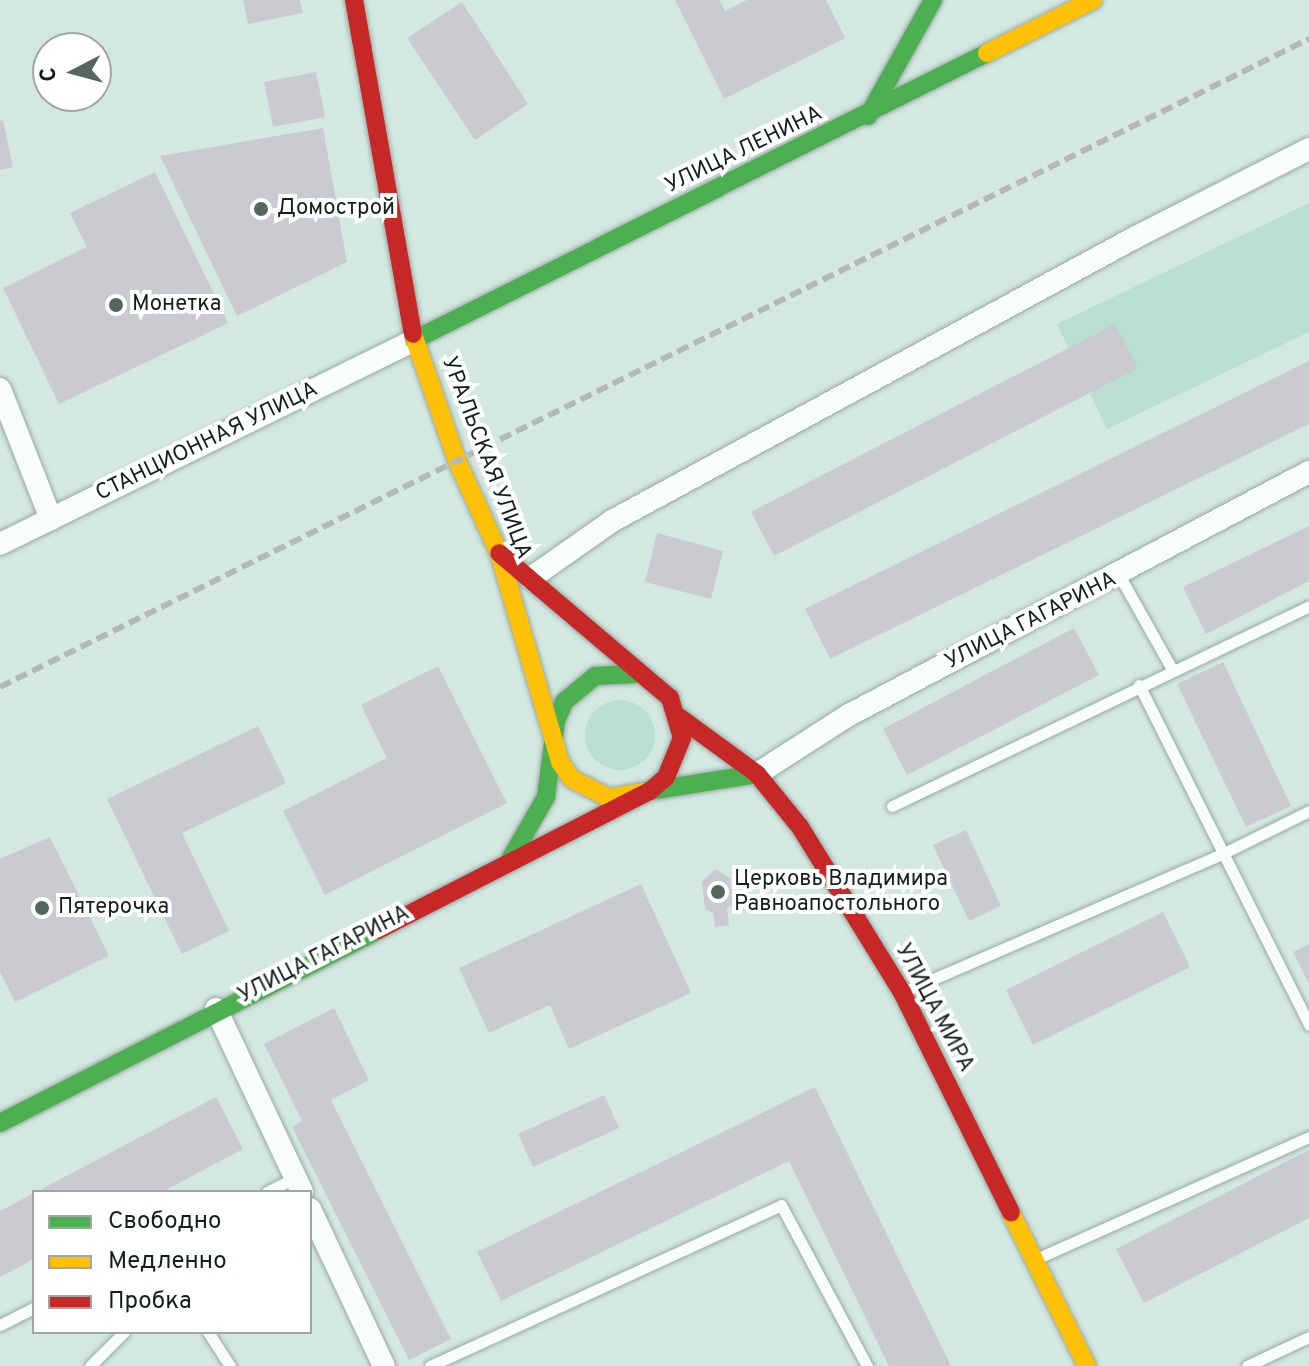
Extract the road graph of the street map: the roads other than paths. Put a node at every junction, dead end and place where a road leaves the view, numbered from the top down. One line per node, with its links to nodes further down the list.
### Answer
1 (354, 0): 6 (main road, УРАЛЬСКАЯ УЛИЦА)
2 (933, 0): 4 (main road)
3 (1093, 0): 4 (main road, УЛИЦА ЛЕНИНА)
4 (868, 116): 6 (main road, УЛИЦА ЛЕНИНА)
5 (1309, 149): 13 (street)
6 (414, 340): 9 (street, СТАНЦИОННАЯ УЛИЦА); 11 (main road, УРАЛЬСКАЯ УЛИЦА)
7 (0, 389): 9 (street)
8 (1309, 472): 12 (street, УЛИЦА ГАГАРИНА)
9 (51, 519): 10 (street, СТАНЦИОННАЯ УЛИЦА)
10 (0, 544)
11 (499, 553): 13 (main road); 19 (main road, УРАЛЬСКАЯ УЛИЦА)
12 (1119, 575): 15 (lane); 20 (street, УЛИЦА ГАГАРИНА)
13 (531, 578): 16 (main road)
14 (1309, 606): 15 (lane)
15 (1172, 669): 17 (lane)
16 (636, 674): 18 (main road); 19 (main road)
17 (1139, 685): 22 (lane); 24 (lane)
18 (679, 717): 20 (main road, УЛИЦА МИРА); 21 (main road)
19 (555, 742): 21 (main road); 25 (main road)
20 (757, 774): 21 (main road); 26 (main road, УЛИЦА МИРА)
21 (650, 791): 25 (main road, УЛИЦА ГАГАРИНА)
22 (892, 806)
23 (1309, 811): 24 (lane)
24 (1222, 854): 26 (lane); 28 (lane)
25 (508, 863): 27 (main road, УЛИЦА ГАГАРИНА)
26 (902, 992): 34 (main road, УЛИЦА МИРА)
27 (216, 1009): 29 (main road, УЛИЦА ГАГАРИНА); 31 (street)
28 (1309, 1025)
29 (0, 1123)
30 (1309, 1137): 34 (lane)
31 (299, 1185): 32 (lane)
32 (276, 1190)
33 (312, 1213): 42 (street)
34 (1035, 1259): 45 (main road, УЛИЦА МИРА)
35 (32, 1309): 36 (lane)
36 (0, 1325)
37 (122, 1334): 40 (lane)
38 (209, 1334): 41 (lane)
39 (1309, 1337): 46 (lane)
40 (90, 1366)
41 (230, 1366)
42 (384, 1366)
43 (430, 1366): 44 (lane)
44 (867, 1366)
45 (1087, 1366)
46 (1247, 1366)

